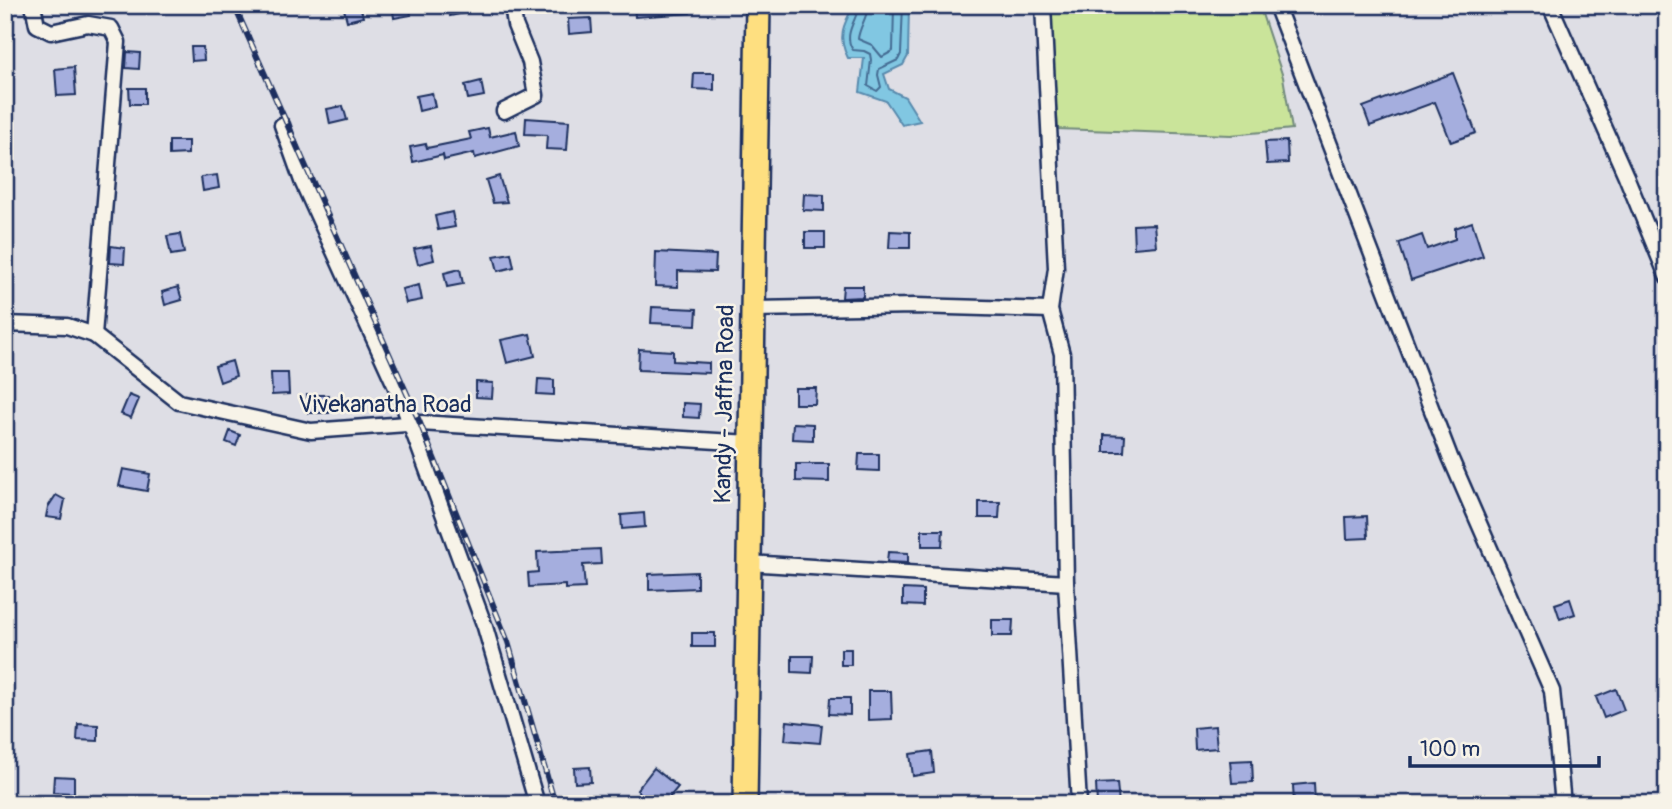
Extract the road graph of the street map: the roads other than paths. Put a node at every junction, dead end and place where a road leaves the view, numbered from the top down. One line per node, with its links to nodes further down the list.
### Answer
1 (33, 5): 13 (street)
2 (512, 5): 7 (street)
3 (758, 5): 10 (highway, Kandy - Jaffna Road)
4 (1043, 5): 11 (street)
5 (1276, 5): 21 (street)
6 (1550, 5): 9 (street)
7 (505, 111)
8 (282, 125): 14 (street)
9 (1667, 276)
10 (752, 309): 11 (street); 15 (highway, Kandy - Jaffna Road)
11 (1050, 310): 17 (street)
12 (5, 324): 13 (street, Vivekanatha Road)
13 (94, 335): 14 (street, Vivekanatha Road)
14 (409, 425): 15 (street, Vivekanatha Road); 18 (street)
15 (750, 443): 16 (highway, Kandy - Jaffna Road)
16 (748, 563): 17 (street); 19 (highway, Kandy - Jaffna Road)
17 (1066, 583): 20 (street)
18 (537, 804)
19 (745, 804)
20 (1079, 804)
21 (1563, 804)

